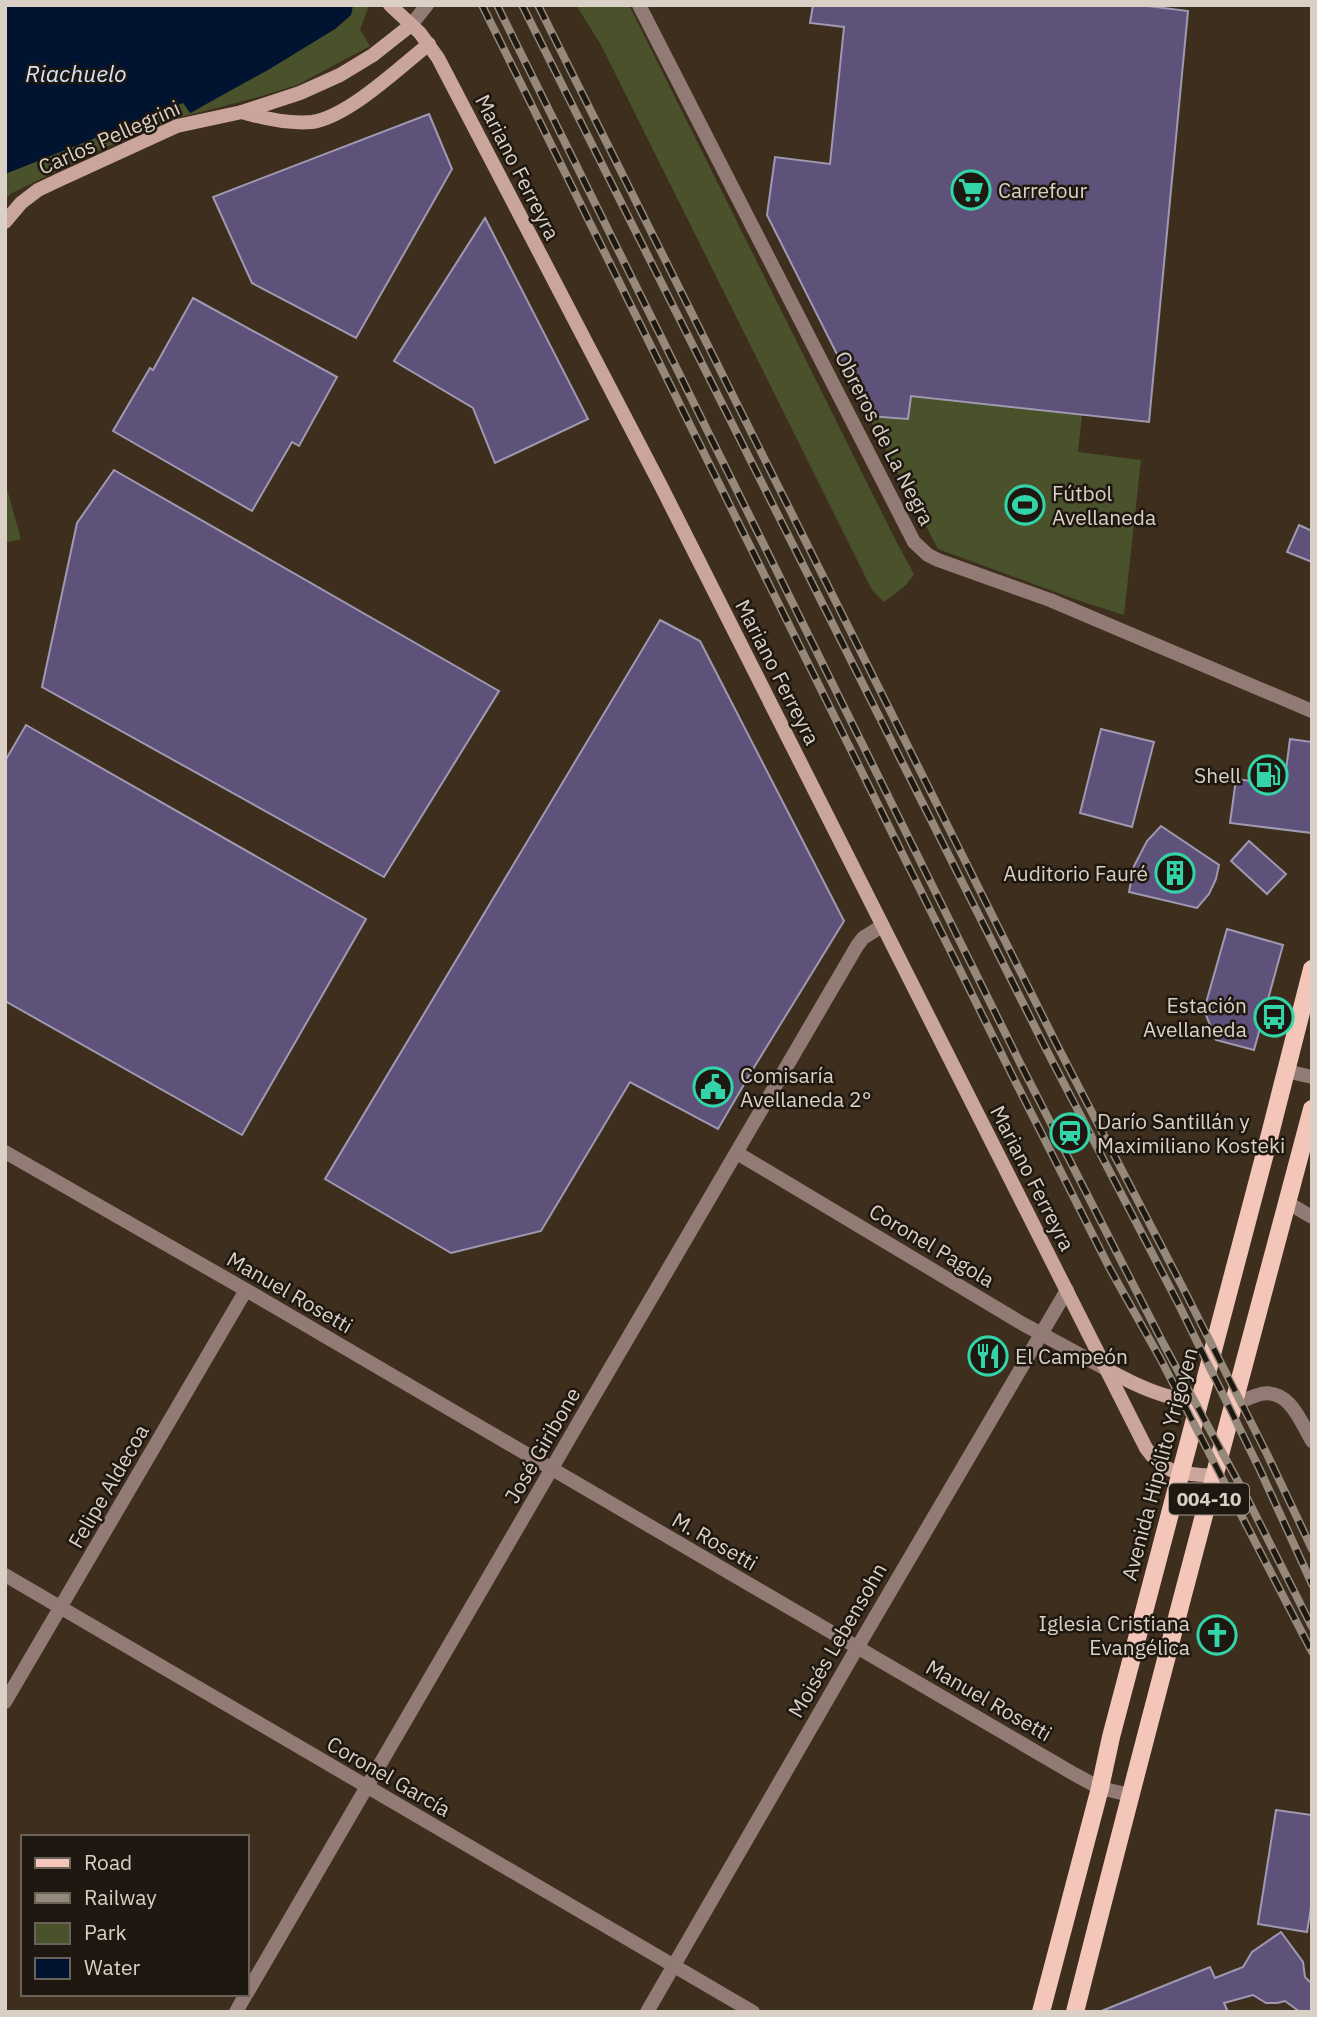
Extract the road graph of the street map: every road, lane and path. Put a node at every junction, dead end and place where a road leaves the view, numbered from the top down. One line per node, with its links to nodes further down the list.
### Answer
1 (390, 5): 4 (street, Mariano Ferreyra)
2 (427, 5): 4 (street, Carlos Pellegrini)
3 (639, 5): 10 (street, Obreros de La Negra)
4 (411, 25): 5 (street, Mariano Ferreyra); 6 (street, Carlos Pellegrini)
5 (429, 44): 8 (street, Carlos Pellegrini); 11 (street, Mariano Ferreyra)
6 (300, 93): 7 (street, Carlos Pellegrini); 8 (street)
7 (242, 112): 8 (street, Carlos Pellegrini); 9 (street, Carlos Pellegrini)
8 (314, 121)
9 (5, 222)
10 (1312, 710)
11 (882, 926): 17 (street, José Giribone); 21 (street, Mariano Ferreyra)
12 (1312, 969): 13 (main road, Avenida Hipólito Yrigoyen / 004-10)
13 (1286, 1072): 14 (street); 24 (main road, Avenida Hipólito Yrigoyen / 004-10)
14 (1312, 1077)
15 (1312, 1109): 18 (main road, 004-10)
16 (5, 1152): 20 (street, Manuel Rosetti)
17 (737, 1153): 22 (street, Coronel Pagola); 27 (street, José Giribone)
18 (1288, 1203): 19 (street); 25 (main road, 004-10)
19 (1312, 1217)
20 (246, 1290): 27 (street, Manuel Rosetti); 31 (street, Felipe Aldecoa)
21 (1067, 1290): 22 (street, Moisés Lebensohn); 23 (street, Mariano Ferreyra)
22 (1040, 1334): 23 (street, Coronel Pagola); 32 (street, Moisés Lebensohn)
23 (1108, 1370): 24 (street); 28 (street, Mariano Ferreyra)
24 (1198, 1402): 28 (main road, Avenida Hipólito Yrigoyen / 004-10)
25 (1234, 1404): 26 (street); 29 (main road, 004-10)
26 (1312, 1441)
27 (552, 1470): 32 (street, M. Rosetti); 34 (street, José Giribone)
28 (1180, 1474): 29 (street, Mariano Ferreyra); 35 (main road, Avenida Hipólito Yrigoyen / 004-10)
29 (1216, 1476): 36 (main road, 004-10)
30 (5, 1575): 31 (street, Coronel García)
31 (61, 1608): 33 (street, Felipe Aldecoa); 34 (street, Coronel García)
32 (857, 1648): 35 (street, Manuel Rosetti); 37 (street, Moisés Lebensohn)
33 (5, 1702)
34 (366, 1786): 37 (street, Coronel García); 38 (street, José Giribone)
35 (1100, 1788): 36 (street); 43 (main road, Avenida Hipólito Yrigoyen / 004-10)
36 (1130, 1795): 44 (main road, 004-10)
37 (673, 1966): 41 (street, Moisés Lebensohn); 42 (street, Coronel García)
38 (248, 1991)
39 (245, 1996): 40 (street, José Giribone)
40 (236, 2012)
41 (647, 2012)
42 (753, 2012)
43 (1041, 2012)
44 (1075, 2012)

